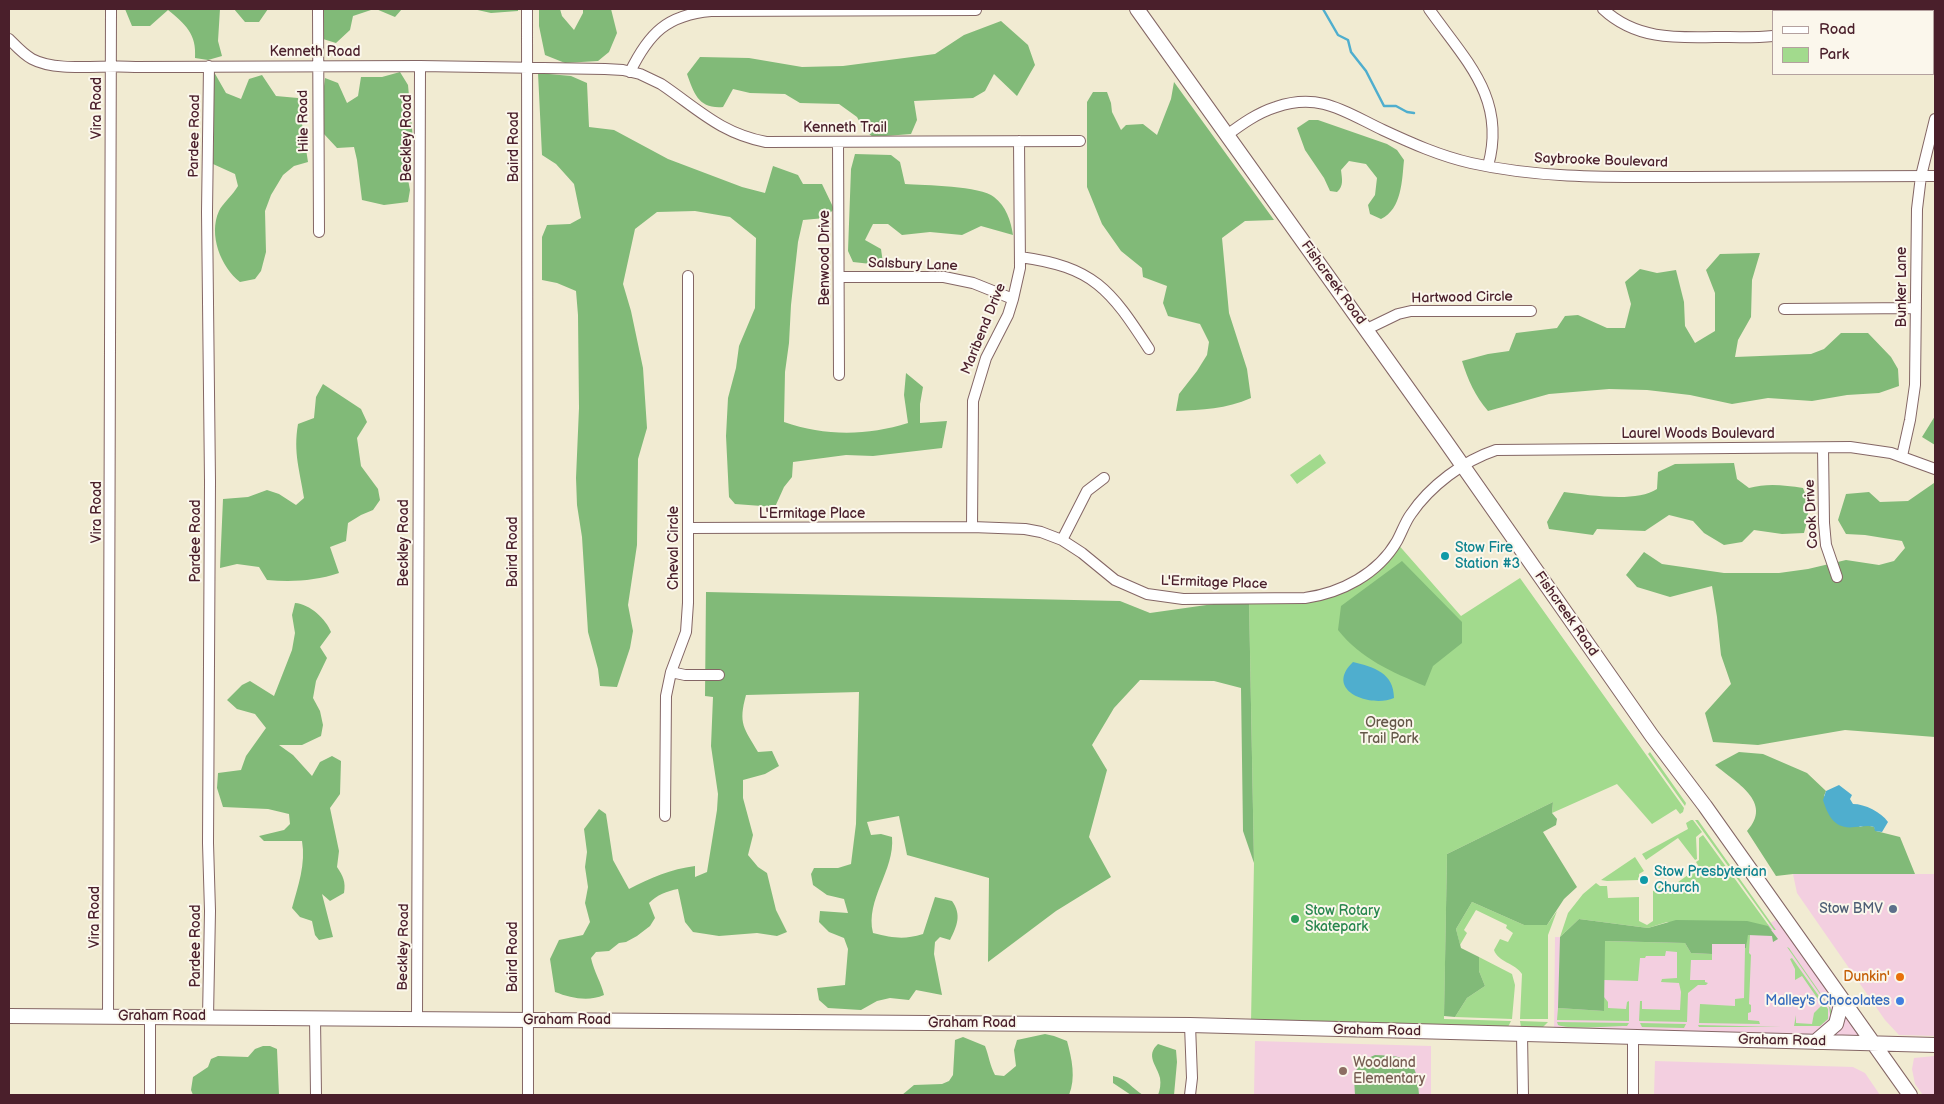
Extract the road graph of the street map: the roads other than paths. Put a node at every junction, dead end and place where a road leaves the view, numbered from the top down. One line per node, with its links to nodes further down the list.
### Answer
1 (111, 9): 12 (street, Vira Road)
2 (318, 9): 14 (street, Hile Road)
3 (527, 9): 16 (street, Baird Road)
4 (1137, 9): 19 (main road, Fishcreek Road)
5 (1429, 9): 23 (street)
6 (1603, 9): 8 (street)
7 (976, 10): 17 (street)
8 (1772, 36)
9 (9, 39): 10 (street, Kenneth Road)
10 (17, 46): 11 (street); 12 (street, Kenneth Road)
11 (9, 55)
12 (111, 65): 13 (street, Kenneth Road); 51 (street, Vira Road)
13 (209, 66): 14 (street, Kenneth Road); 53 (street, Pardee Road)
14 (318, 66): 15 (street, Kenneth Road); 26 (street, Hile Road)
15 (420, 66): 16 (street, Kenneth Road); 55 (street, Beckley Road)
16 (527, 67): 17 (street, Kenneth Road); 56 (street, Baird Road)
17 (630, 72): 22 (street, Kenneth Trail)
18 (1935, 119): 24 (street, Bunker Lane)
19 (1226, 135): 23 (street, Saybrooke Boulevard); 34 (main road, Fishcreek Road)
20 (1020, 141): 21 (street, Kenneth Trail); 22 (street, Kenneth Trail); 27 (street, Maribend Drive)
21 (1080, 141)
22 (838, 142): 29 (street, Benwood Drive)
23 (1488, 166): 24 (street, Saybrooke Boulevard)
24 (1921, 176): 25 (street, Saybrooke Boulevard); 31 (street, Bunker Lane)
25 (1935, 176)
26 (319, 232)
27 (1020, 258): 30 (street, Maribend Drive); 35 (street)
28 (688, 276): 43 (street, Cheval Circle)
29 (839, 278): 30 (street, Salsbury Lane); 36 (street, Benwood Drive)
30 (1013, 299): 42 (street, Maribend Drive)
31 (1916, 308): 32 (street); 38 (street, Bunker Lane)
32 (1784, 309)
33 (1531, 311): 34 (street, Hartwood Circle)
34 (1367, 330): 39 (main road, Fishcreek Road)
35 (1149, 349)
36 (839, 375)
37 (1823, 448): 38 (street, Laurel Woods Boulevard); 39 (street, Laurel Woods Boulevard); 45 (street, Cook Drive)
38 (1902, 456): 40 (street, Laurel Woods Boulevard)
39 (1462, 467): 44 (street, L'Ermitage Place); 49 (main road, Fishcreek Road)
40 (1935, 469)
41 (1104, 478): 44 (street)
42 (972, 527): 43 (street, L'Ermitage Place); 44 (street, L'Ermitage Place)
43 (688, 528): 46 (street, Cheval Circle)
44 (1062, 540)
45 (1837, 577)
46 (672, 672): 47 (street); 48 (street, Cheval Circle)
47 (719, 675)
48 (665, 816)
49 (1842, 1001): 60 (main road); 61 (main road, Fishcreek Road)
50 (9, 1016): 51 (main road, Graham Road)
51 (108, 1016): 52 (main road, Graham Road)
52 (150, 1017): 53 (main road, Graham Road); 63 (street)
53 (208, 1017): 54 (main road, Graham Road)
54 (315, 1018): 55 (main road, Graham Road); 64 (street)
55 (417, 1019): 56 (main road, Graham Road)
56 (527, 1020): 57 (main road, Graham Road); 65 (street, Baird Road)
57 (1190, 1025): 58 (main road, Graham Road); 66 (street)
58 (1522, 1034): 59 (main road, Graham Road); 67 (street)
59 (1633, 1037): 60 (main road, Graham Road); 68 (street)
60 (1815, 1042): 61 (main road, Graham Road)
61 (1872, 1043): 62 (main road, Graham Road); 69 (main road, Fishcreek Road)
62 (1935, 1045)
63 (150, 1095)
64 (316, 1095)
65 (528, 1095)
66 (1190, 1095)
67 (1523, 1095)
68 (1633, 1095)
69 (1910, 1095)

